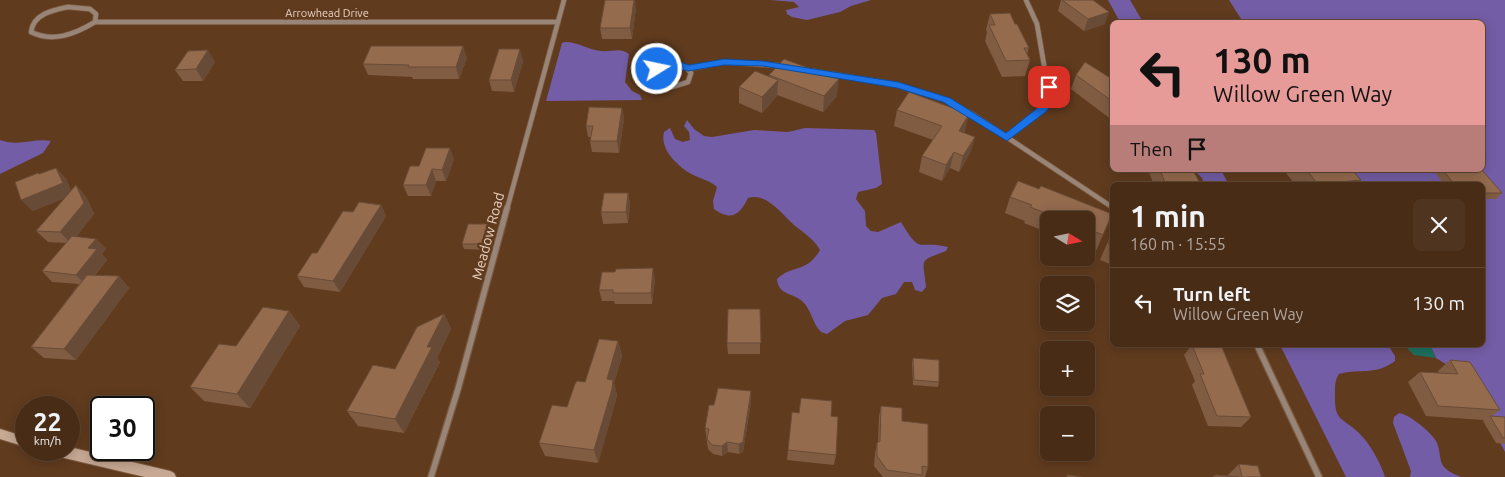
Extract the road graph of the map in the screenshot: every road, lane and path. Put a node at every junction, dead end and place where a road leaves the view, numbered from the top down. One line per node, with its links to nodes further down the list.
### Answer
1 (564, 0): 4 (street, Meadow Road)
2 (1026, 0): 8 (street)
3 (95, 22): 3 (street, Arrowhead Drive); 4 (street, Arrowhead Drive)
4 (558, 22): 15 (street, Meadow Road)
5 (792, 67): 6 (street)
6 (688, 68): 6 (street)
7 (801, 69): 8 (street)
8 (1007, 138): 9 (street)
9 (1110, 206)
10 (1258, 347): 16 (street)
11 (0, 434): 12 (main road)
12 (15, 439)
13 (80, 456): 14 (main road)
14 (170, 477)
15 (431, 477)
16 (1319, 477)

